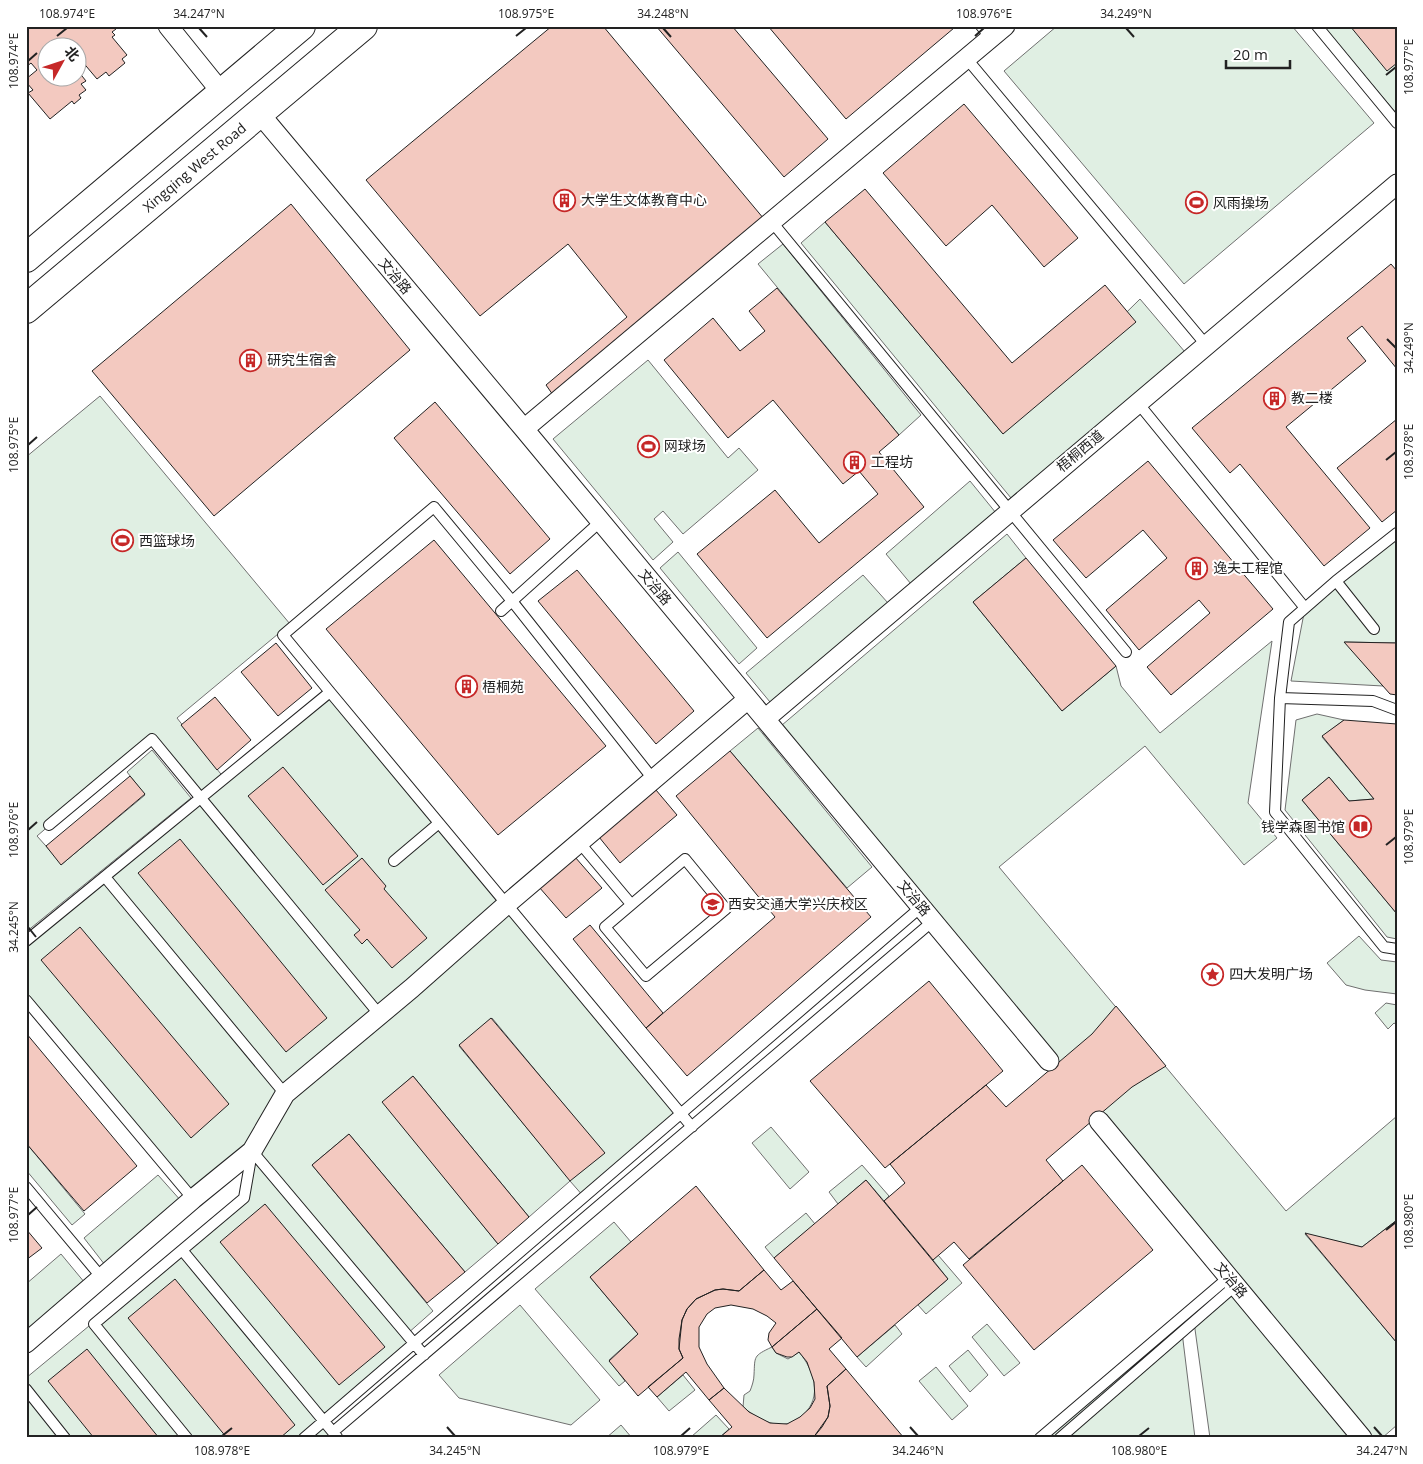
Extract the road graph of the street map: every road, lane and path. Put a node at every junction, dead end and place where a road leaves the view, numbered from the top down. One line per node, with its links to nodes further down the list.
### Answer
1 (168, 26): 7 (street)
2 (301, 26): 7 (main road)
3 (363, 26): 8 (main road, Xingqing West Road)
4 (1317, 26): 9 (lane)
5 (993, 30): 6 (street)
6 (967, 59): 11 (street); 14 (lane)
7 (222, 92): 12 (main road)
8 (260, 114): 13 (main road, Xingqing West Road); 16 (street, 文治路)
9 (1397, 123)
10 (1397, 184): 14 (street, 梧桐西道)
11 (772, 222): 16 (street); 17 (lane)
12 (26, 258)
13 (26, 309)
14 (1206, 346): 15 (street, 梧桐西道)
15 (1138, 403): 17 (street, 梧桐西道); 22 (lane)
16 (524, 429): 18 (street, 文治路)
17 (1010, 510): 25 (lane); 30 (street, 梧桐西道)
18 (601, 521): 21 (lane); 28 (street, 文治路)
19 (1397, 533): 20 (lane)
20 (1336, 581): 22 (lane); 24 (lane)
21 (512, 601): 23 (lane); 26 (lane); 31 (lane)
22 (1305, 608): 27 (lane)
23 (500, 611)
24 (1374, 629)
25 (1126, 652)
26 (330, 692): 32 (lane); 33 (lane)
27 (1280, 698): 29 (lane); 43 (lane)
28 (748, 699): 30 (street, 文治路); 31 (street)
29 (1397, 710)
30 (765, 719): 40 (street, 文治路)
31 (653, 779): 35 (street)
32 (200, 798): 34 (lane); 37 (lane); 45 (lane)
33 (439, 823): 36 (lane); 38 (lane)
34 (49, 825)
35 (579, 842): 38 (street); 39 (lane)
36 (394, 861)
37 (105, 877): 42 (lane); 47 (lane)
38 (507, 904): 45 (street); 48 (lane)
39 (631, 904): 39 (lane)
40 (921, 907): 41 (street, 文治路); 48 (lane)
41 (933, 921): 46 (street, 文治路); 50 (lane)
42 (26, 941)
43 (1397, 949)
44 (26, 1000): 53 (lane)
45 (379, 1014): 47 (street)
46 (1049, 1061)
47 (285, 1094): 51 (street)
48 (680, 1114): 50 (lane); 58 (lane)
49 (1099, 1122): 56 (street, 文治路)
50 (692, 1127): 59 (lane)
51 (252, 1151): 53 (street); 54 (lane); 58 (lane)
52 (26, 1187): 55 (lane)
53 (194, 1199): 55 (street)
54 (182, 1250): 61 (lane); 64 (lane)
55 (102, 1278): 57 (street)
56 (1232, 1281): 66 (lane); 67 (lane); 68 (street, 文治路)
57 (26, 1343)
58 (414, 1343): 59 (lane); 61 (lane)
59 (424, 1355): 62 (lane)
60 (26, 1389): 63 (lane)
61 (323, 1421): 62 (lane); 65 (lane)
62 (336, 1435)
63 (65, 1438)
64 (187, 1438)
65 (304, 1438)
66 (1040, 1438)
67 (1060, 1438)
68 (1362, 1438)

